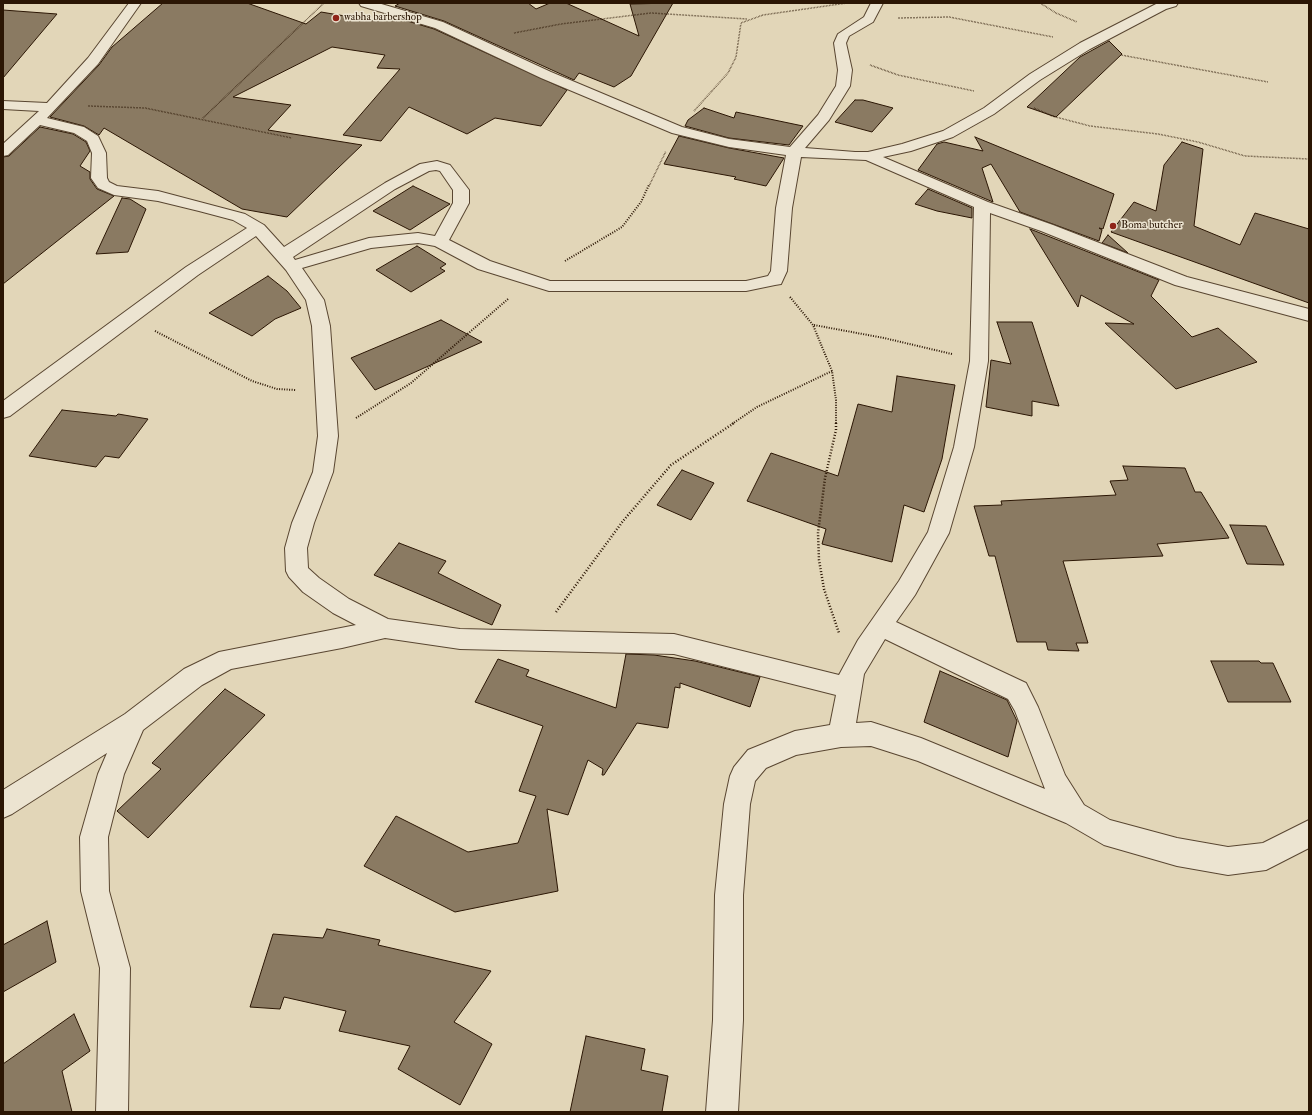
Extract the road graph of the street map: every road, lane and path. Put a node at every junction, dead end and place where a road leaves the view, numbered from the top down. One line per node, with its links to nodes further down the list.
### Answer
1 (135, 3): 17 (street)
2 (324, 3): 18 (path)
3 (365, 3): 11 (street)
4 (847, 3): 9 (path)
5 (877, 3): 8 (street)
6 (1040, 3): 10 (path)
7 (1164, 4): 10 (street)
8 (868, 19): 12 (path); 13 (street)
9 (749, 20): 11 (path); 19 (path)
10 (1103, 36): 12 (street)
11 (476, 42): 19 (street)
12 (1082, 48): 14 (path); 15 (street)
13 (841, 51): 15 (path); 22 (street)
14 (1268, 82)
15 (1007, 96): 23 (street); 24 (path)
16 (3, 105): 17 (street)
17 (45, 114): 18 (path); 21 (street); 26 (street)
18 (203, 118): 20 (path)
19 (676, 130): 22 (street); 30 (path)
20 (292, 138)
21 (3, 152)
22 (794, 152): 23 (street); 29 (street)
23 (868, 156): 25 (street)
24 (1309, 159)
25 (982, 205): 31 (street); 34 (street)
26 (258, 228): 28 (street); 32 (street)
27 (440, 242): 28 (street); 28 (street); 30 (street)
28 (287, 261): 36 (street)
29 (775, 280): 30 (street); 33 (path)
30 (529, 281): 38 (path)
31 (1309, 315)
32 (130, 318): 36 (path); 37 (street)
33 (814, 325): 34 (path); 35 (path)
34 (979, 361): 39 (street)
35 (832, 371): 41 (path); 42 (path)
36 (326, 393): 38 (street)
37 (3, 411)
38 (328, 436): 40 (street)
39 (881, 626): 42 (street); 46 (street)
40 (385, 628): 41 (street); 43 (street)
41 (536, 642): 42 (street)
42 (850, 680): 44 (street)
43 (134, 722): 45 (street); 48 (street)
44 (842, 735): 46 (street); 49 (street)
45 (3, 805)
46 (1075, 814): 47 (street)
47 (1309, 833)
48 (112, 1112)
49 (722, 1112)

